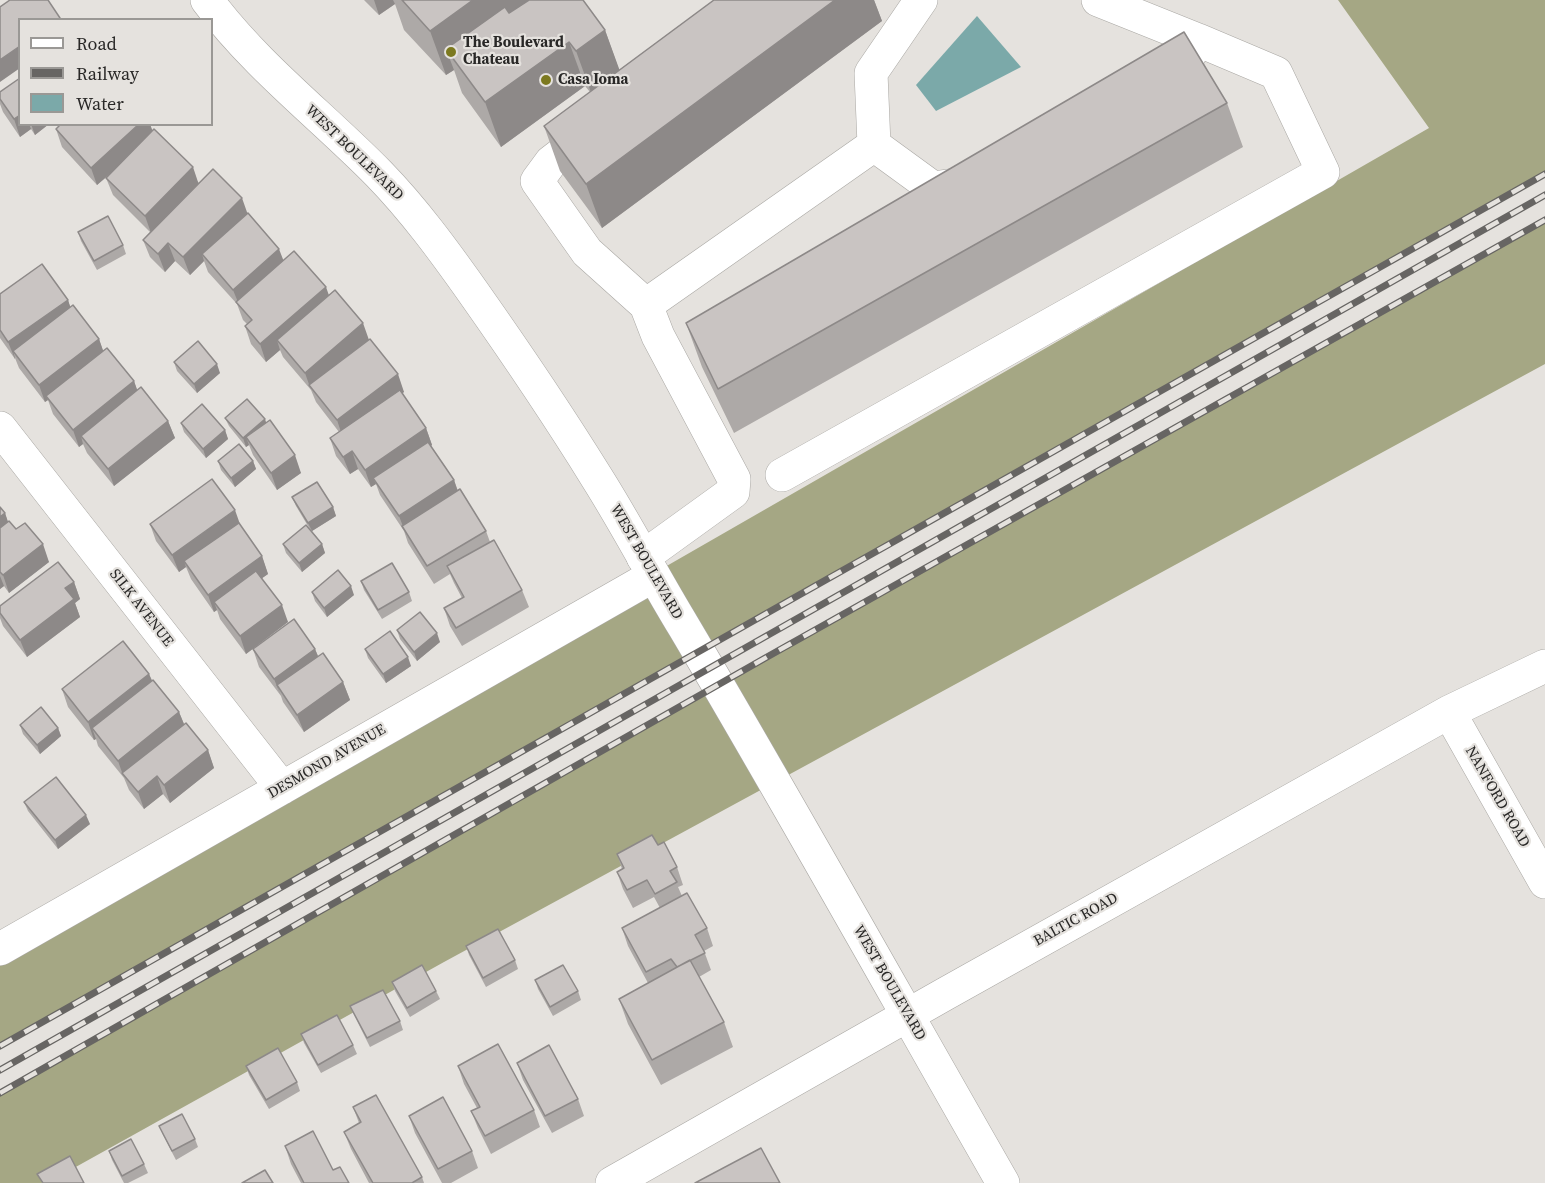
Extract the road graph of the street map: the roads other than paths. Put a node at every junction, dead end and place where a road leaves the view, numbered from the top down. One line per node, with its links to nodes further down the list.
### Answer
1 (207, 0): 12 (street, WEST BOULEVARD)
2 (921, 0): 7 (street)
3 (1098, 0): 4 (street)
4 (1198, 40): 5 (street); 11 (street)
5 (1164, 74)
6 (616, 112): 9 (street)
7 (874, 145): 8 (street); 9 (street)
8 (993, 176)
9 (646, 305): 12 (street, DESMOND AVENUE)
10 (0, 428): 15 (street, SILK AVENUE)
11 (783, 475)
12 (648, 566): 15 (street, DESMOND AVENUE); 18 (street, WEST BOULEVARD)
13 (1545, 666): 14 (street, BALTIC ROAD)
14 (1449, 712): 16 (street, NANFORD ROAD); 18 (street, BALTIC ROAD)
15 (282, 788): 17 (street, DESMOND AVENUE)
16 (1545, 882)
17 (0, 949)
18 (907, 1015): 19 (street, BALTIC ROAD); 20 (street, WEST BOULEVARD)
19 (612, 1183)
20 (1003, 1183)

